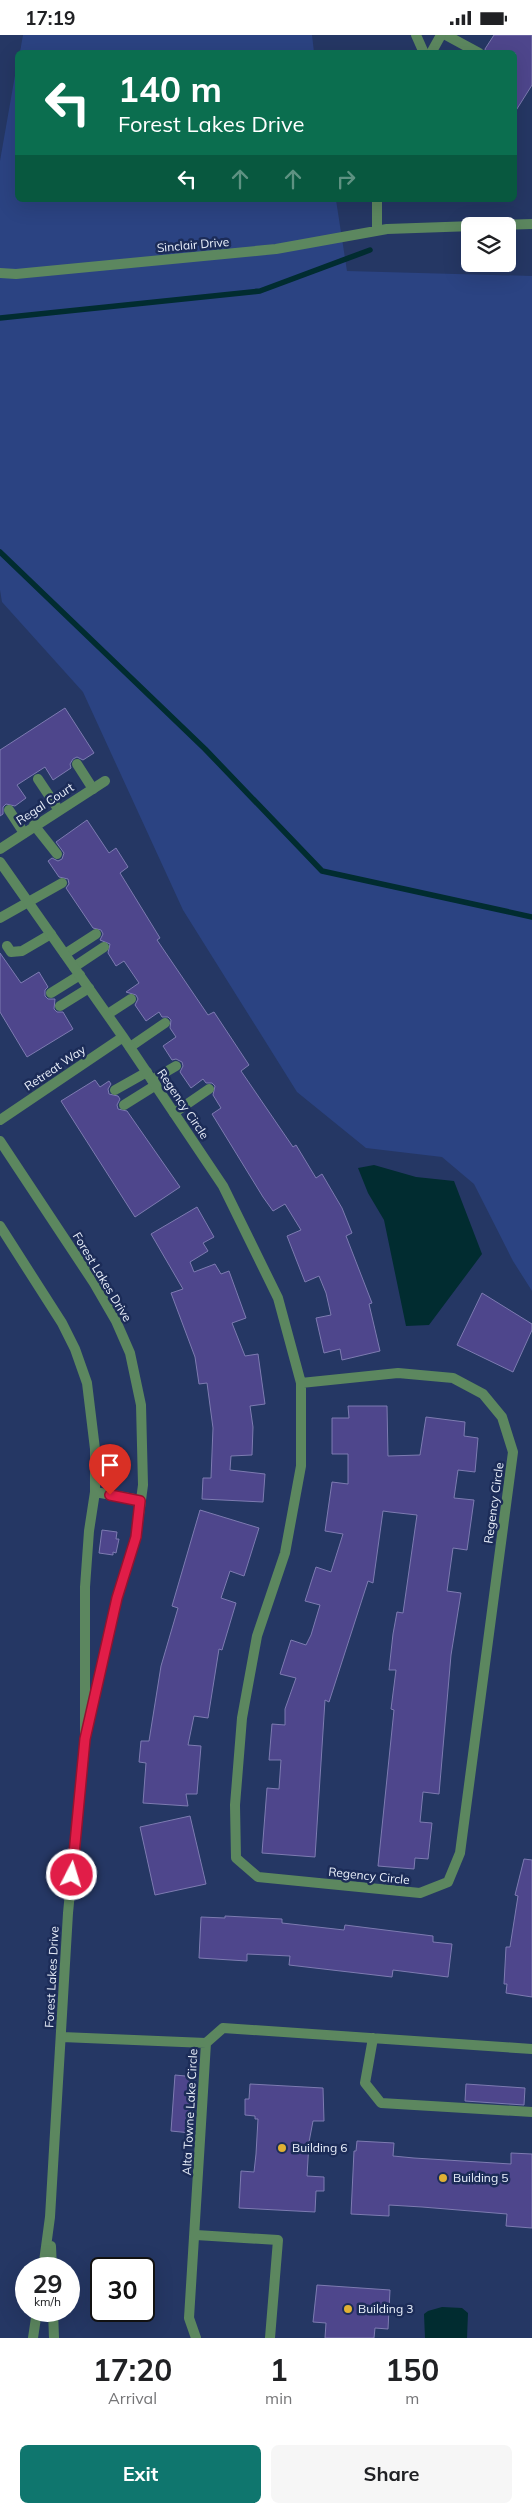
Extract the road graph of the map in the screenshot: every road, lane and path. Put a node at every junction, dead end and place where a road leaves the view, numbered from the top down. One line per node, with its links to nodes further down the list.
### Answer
1 (416, 35): 4 (street)
2 (441, 35): 5 (street)
3 (446, 35): 6 (street)
4 (423, 50)
5 (432, 50)
6 (474, 50)
7 (377, 202): 9 (street)
8 (532, 224): 9 (street, Sinclair Drive)
9 (382, 230): 10 (street, Sinclair Drive)
10 (0, 273)
11 (77, 764): 14 (street)
12 (38, 779): 15 (street)
13 (105, 781): 14 (street, Regal Court)
14 (93, 789): 15 (street, Regal Court)
15 (58, 809): 17 (street, Regal Court)
16 (9, 810): 18 (street)
17 (34, 825): 18 (street, Regal Court); 20 (street)
18 (24, 833): 19 (street, Regal Court)
19 (0, 849)
20 (57, 855)
21 (0, 862): 23 (street, Regency Circle)
22 (62, 883): 23 (street)
23 (28, 902): 24 (street); 25 (street, Regency Circle)
24 (0, 918)
25 (51, 934): 27 (street); 29 (street, Regency Circle)
26 (96, 934): 29 (street)
27 (7, 946)
28 (104, 947): 30 (street)
29 (65, 954): 30 (street, Regency Circle)
30 (77, 971): 31 (street, Regency Circle); 32 (street)
31 (89, 988): 34 (street); 35 (street, Regency Circle)
32 (52, 993)
33 (130, 999): 35 (street)
34 (60, 1006)
35 (108, 1014): 37 (street, Regency Circle)
36 (165, 1023): 38 (street)
37 (123, 1037): 38 (street, Regency Circle); 45 (street, Retreat Way)
38 (130, 1047): 40 (street, Regency Circle)
39 (176, 1066): 40 (street)
40 (152, 1079): 42 (street); 43 (street); 44 (street, Regency Circle)
41 (209, 1089): 44 (street)
42 (115, 1090)
43 (124, 1105)
44 (174, 1113): 48 (street, Regency Circle)
45 (0, 1120)
46 (0, 1141): 50 (street, Forest Lakes Drive)
47 (0, 1226): 49 (street, Forest Lakes Drive)
48 (300, 1383): 48 (street, Regency Circle)
49 (95, 1492): 50 (street); 51 (street, Forest Lakes Drive)
50 (140, 1501): 51 (street, Forest Lakes Drive)
51 (85, 1739): 52 (street, Forest Lakes Drive)
52 (62, 2037): 54 (street); 57 (street, Forest Lakes Drive)
53 (373, 2038): 54 (street, Alta Towne Lake Circle); 55 (street, Alta Towne Lake Circle); 56 (street)
54 (206, 2043): 58 (street, Alta Towne Lake Circle)
55 (532, 2049)
56 (532, 2111)
57 (50, 2217): 59 (street, Forest Lakes Drive); 60 (street, Forest Lakes Drive)
58 (196, 2235): 65 (street, Alta Towne Lake Circle); 66 (street)
59 (45, 2257)
60 (52, 2257)
61 (35, 2322): 63 (street)
62 (53, 2322): 64 (street)
63 (33, 2338)
64 (54, 2338)
65 (196, 2338)
66 (270, 2338)

